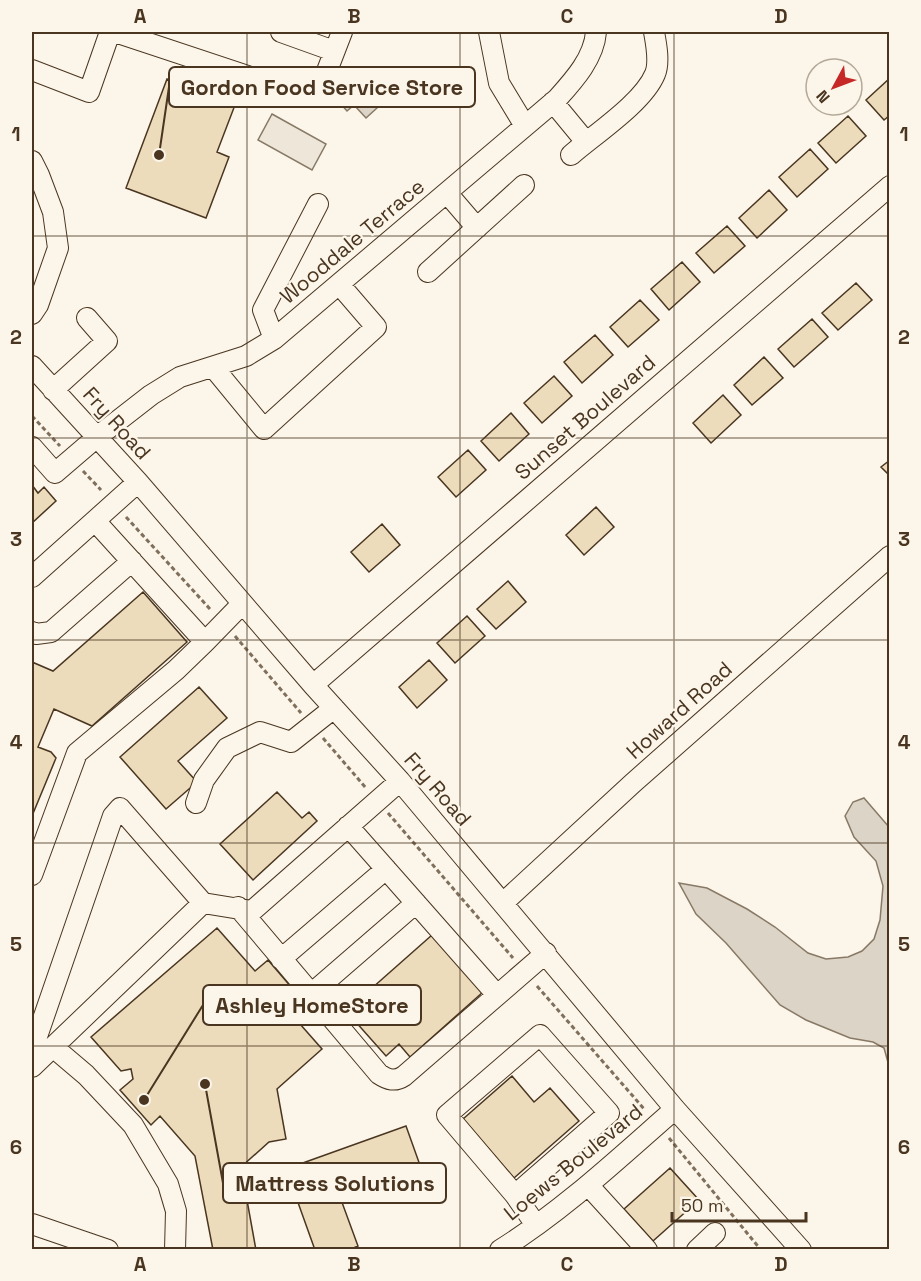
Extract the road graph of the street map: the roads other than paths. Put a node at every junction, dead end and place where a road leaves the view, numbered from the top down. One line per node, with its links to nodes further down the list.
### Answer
1 (110, 32): 9 (street)
2 (115, 32): 8 (street)
3 (281, 32): 8 (street)
4 (342, 32): 8 (street)
5 (489, 32): 11 (street)
6 (596, 32): 10 (street, Wooddale Terrace)
7 (654, 32): 12 (street)
8 (334, 51)
9 (32, 70)
10 (553, 102): 11 (street, Wooddale Terrace); 12 (street)
11 (525, 126): 17 (street, Wooddale Terrace)
12 (586, 142): 13 (street)
13 (571, 155)
14 (32, 161): 22 (street)
15 (524, 185): 19 (street)
16 (890, 186): 38 (street, Sunset Boulevard)
17 (447, 193): 19 (street); 21 (street, Wooddale Terrace)
18 (318, 204): 24 (street)
19 (477, 228): 20 (street)
20 (428, 272)
21 (339, 284): 24 (street, Wooddale Terrace); 26 (street)
22 (32, 314)
23 (87, 318): 27 (street)
24 (274, 339): 26 (street, Wooddale Terrace)
25 (32, 366): 27 (street, Fry Road)
26 (213, 367): 28 (street, Wooddale Terrace)
27 (53, 390): 28 (street, Fry Road)
28 (97, 437): 29 (street, Wooddale Terrace); 30 (street, Fry Road)
29 (32, 447)
30 (138, 482): 31 (street); 35 (street, Fry Road)
31 (96, 522): 33 (street); 34 (street)
32 (890, 556): 47 (street, Howard Road)
33 (132, 561): 36 (street); 37 (street)
34 (32, 577)
35 (242, 604): 37 (street); 38 (street, Fry Road)
36 (32, 632)
37 (205, 642): 44 (street)
38 (313, 685): 39 (street, Fry Road)
39 (334, 708): 40 (street, Fry Road); 41 (street)
40 (400, 781): 42 (street); 47 (street, Fry Road)
41 (196, 802)
42 (348, 826): 43 (street); 48 (street)
43 (386, 869): 46 (street); 50 (street)
44 (32, 875)
45 (203, 903): 48 (street); 53 (street); 54 (street)
46 (416, 903): 51 (street); 52 (street)
47 (503, 903): 49 (street, Fry Road)
48 (238, 908): 50 (street)
49 (546, 953): 52 (street); 56 (street, Fry Road)
50 (282, 959): 51 (street)
51 (311, 994): 52 (street)
52 (497, 995)
53 (53, 1047): 55 (street); 64 (street)
54 (32, 1051)
55 (32, 1067)
56 (675, 1109): 57 (street, Loews Boulevard); 67 (street, Fry Road)
57 (588, 1185): 60 (street, Loews Boulevard); 65 (street)
58 (515, 1195): 58 (street); 60 (street)
59 (32, 1224): 63 (street)
60 (536, 1225): 62 (street, Loews Boulevard)
61 (715, 1233): 66 (street)
62 (508, 1247)
63 (108, 1250)
64 (175, 1250)
65 (647, 1250)
66 (697, 1250)
67 (801, 1250)

